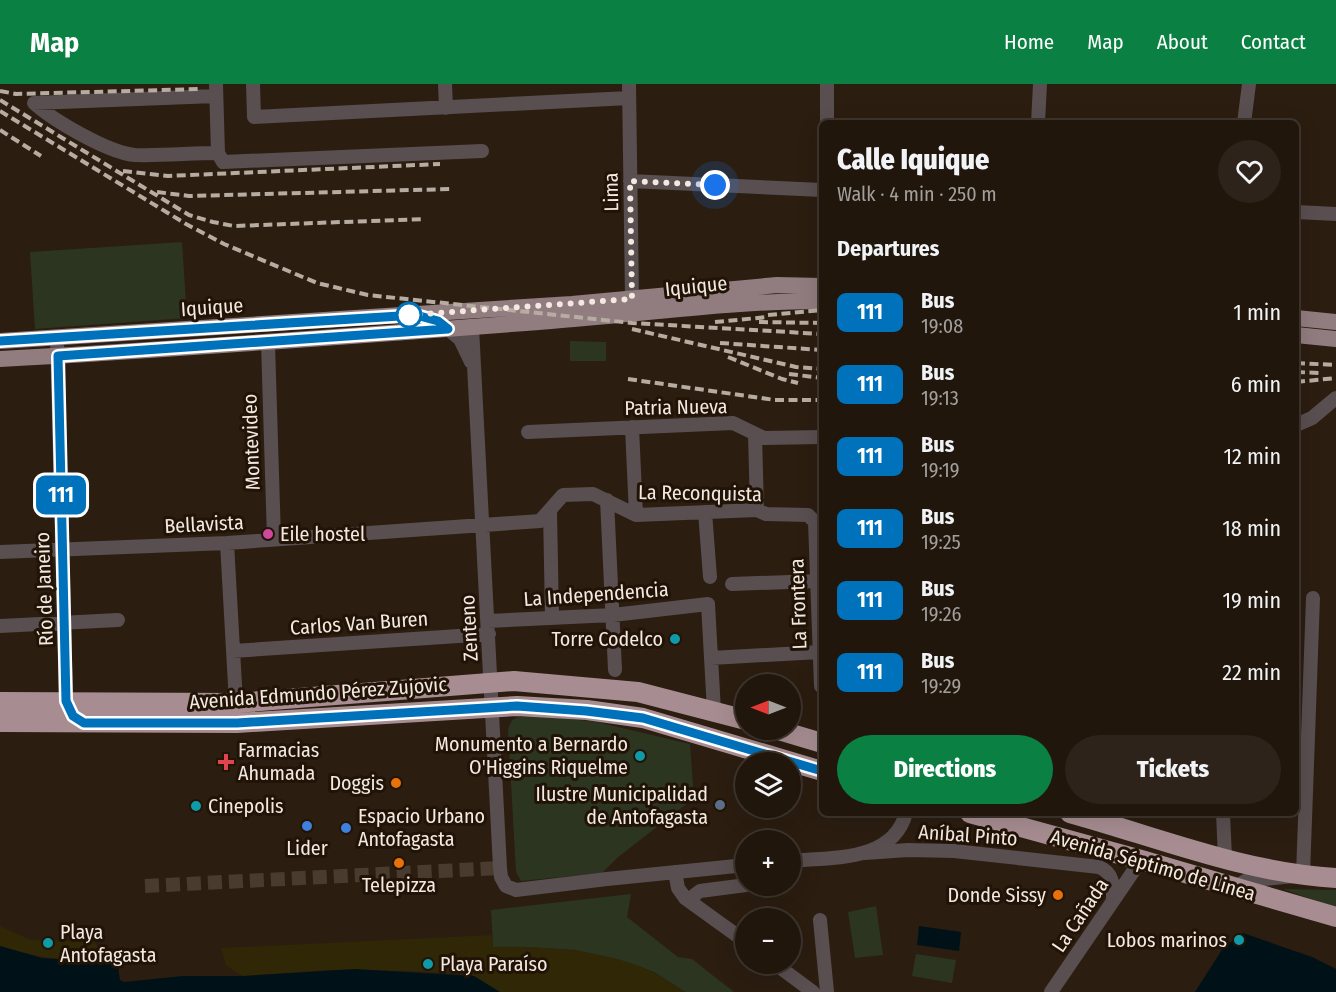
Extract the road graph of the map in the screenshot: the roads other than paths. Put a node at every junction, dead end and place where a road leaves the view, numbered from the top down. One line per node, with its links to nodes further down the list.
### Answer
1 (253, 84): 8 (street)
2 (445, 84): 8 (street)
3 (827, 84): 9 (street)
4 (1040, 84): 10 (street)
5 (1249, 84): 11 (street)
6 (216, 90): 13 (street); 13 (street)
7 (629, 91): 8 (street); 14 (street, Lima)
8 (446, 108)
9 (827, 120)
10 (1038, 120)
11 (1244, 120)
12 (482, 151): 13 (street)
13 (218, 153)
14 (630, 181): 15 (street); 19 (street, Lima)
15 (819, 190)
16 (1299, 212): 17 (street)
17 (1336, 214)
18 (819, 286): 19 (main road, Iquique)
19 (632, 299): 21 (main road, Iquique); 22 (main road)
20 (819, 301): 22 (main road, Iquique)
21 (416, 315): 26 (main road); 28 (main road, Iquique)
22 (600, 317): 25 (main road, Iquique)
23 (1299, 318): 24 (main road)
24 (1336, 322)
25 (472, 327): 26 (main road, Iquique); 34 (street, Zenteno)
26 (448, 329): 31 (main road, Iquique); 34 (street, Zenteno)
27 (1299, 335): 29 (main road)
28 (57, 338): 30 (main road, Iquique); 32 (street, Río de Janeiro)
29 (1336, 339)
30 (0, 341)
31 (267, 343): 32 (main road, Iquique); 48 (street, Montevideo)
32 (58, 356): 33 (main road, Iquique); 50 (street, Río de Janeiro)
33 (0, 359)
34 (474, 366): 47 (street, Zenteno)
35 (1336, 398): 36 (street)
36 (1299, 424)
37 (632, 427): 38 (street, Patria Nueva); 39 (street, Patria Nueva); 45 (street)
38 (528, 432)
39 (755, 434): 40 (street, Patria Nueva); 43 (street)
40 (819, 438)
41 (607, 500): 42 (street, La Reconquista); 45 (street, La Reconquista); 57 (street)
42 (550, 510): 47 (street, La Reconquista); 58 (street)
43 (757, 510): 44 (street, La Reconquista); 46 (street, La Reconquista)
44 (705, 512): 45 (street, La Reconquista); 52 (street)
45 (636, 515)
46 (818, 521): 53 (street, La Frontera)
47 (483, 526): 48 (street, Bellavista); 62 (street, Zenteno)
48 (274, 539): 49 (street, Bellavista)
49 (227, 543): 50 (street, Bellavista); 63 (street)
50 (62, 549): 51 (street, Bellavista); 60 (street, Río de Janeiro)
51 (0, 552)
52 (710, 577)
53 (817, 581): 54 (street); 56 (street, La Frontera)
54 (732, 584)
55 (1313, 598): 90 (street)
56 (819, 614)
57 (613, 615): 58 (street, La Independencia); 65 (street, La Independencia); 66 (street)
58 (552, 618): 62 (street, La Independencia)
59 (117, 620): 60 (street)
60 (65, 622): 61 (street); 68 (street, Río de Janeiro)
61 (0, 626)
62 (488, 627): 63 (street, Carlos Van Buren); 67 (street, Zenteno)
63 (233, 651): 70 (street)
64 (819, 652): 65 (street)
65 (711, 658): 72 (street)
66 (615, 669)
67 (491, 682): 70 (highway, Avenida Edmundo Pérez Zujovic); 71 (street, Zenteno); 72 (highway)
68 (66, 701): 69 (highway, Avenida Edmundo Pérez Zujovic); 70 (highway, Avenida Edmundo Pérez Zujovic); 75 (street)
69 (0, 702)
70 (236, 702)
71 (493, 708): 75 (highway, Avenida Edmundo Pérez Zujovic); 78 (highway); 89 (street, Zenteno)
72 (714, 711): 73 (highway)
73 (735, 717)
74 (0, 722): 75 (highway, Avenida Edmundo Pérez Zujovic)
75 (84, 723)
76 (801, 737): 77 (highway)
77 (819, 742)
78 (819, 770)
79 (905, 816): 84 (street, Aníbal Pinto)
80 (981, 816): 87 (highway, Avenida Séptimo de Linea)
81 (1091, 816): 83 (highway, Avenida Séptimo de Linea)
82 (1223, 816): 85 (street)
83 (1120, 820): 85 (highway, Avenida Séptimo de Linea)
84 (865, 853): 86 (street, Aníbal Pinto); 95 (street, Aníbal Pinto)
85 (1225, 858): 90 (highway, Avenida Séptimo de Linea)
86 (801, 860)
87 (1141, 860): 93 (highway, Avenida Séptimo de Linea); 95 (street, La Cañada)
88 (735, 866): 89 (street)
89 (675, 872): 94 (street)
90 (1303, 875): 91 (highway, Avenida Séptimo de Linea); 93 (street)
91 (1336, 878)
92 (735, 886): 94 (street)
93 (1235, 888): 96 (highway, Avenida Séptimo de Linea)
94 (688, 900): 98 (street)
95 (1113, 900): 102 (street, La Cañada)
96 (1336, 917)
97 (820, 920): 101 (street)
98 (735, 934)
99 (789, 974): 100 (street)
100 (813, 992)
101 (827, 992)
102 (1051, 992)

